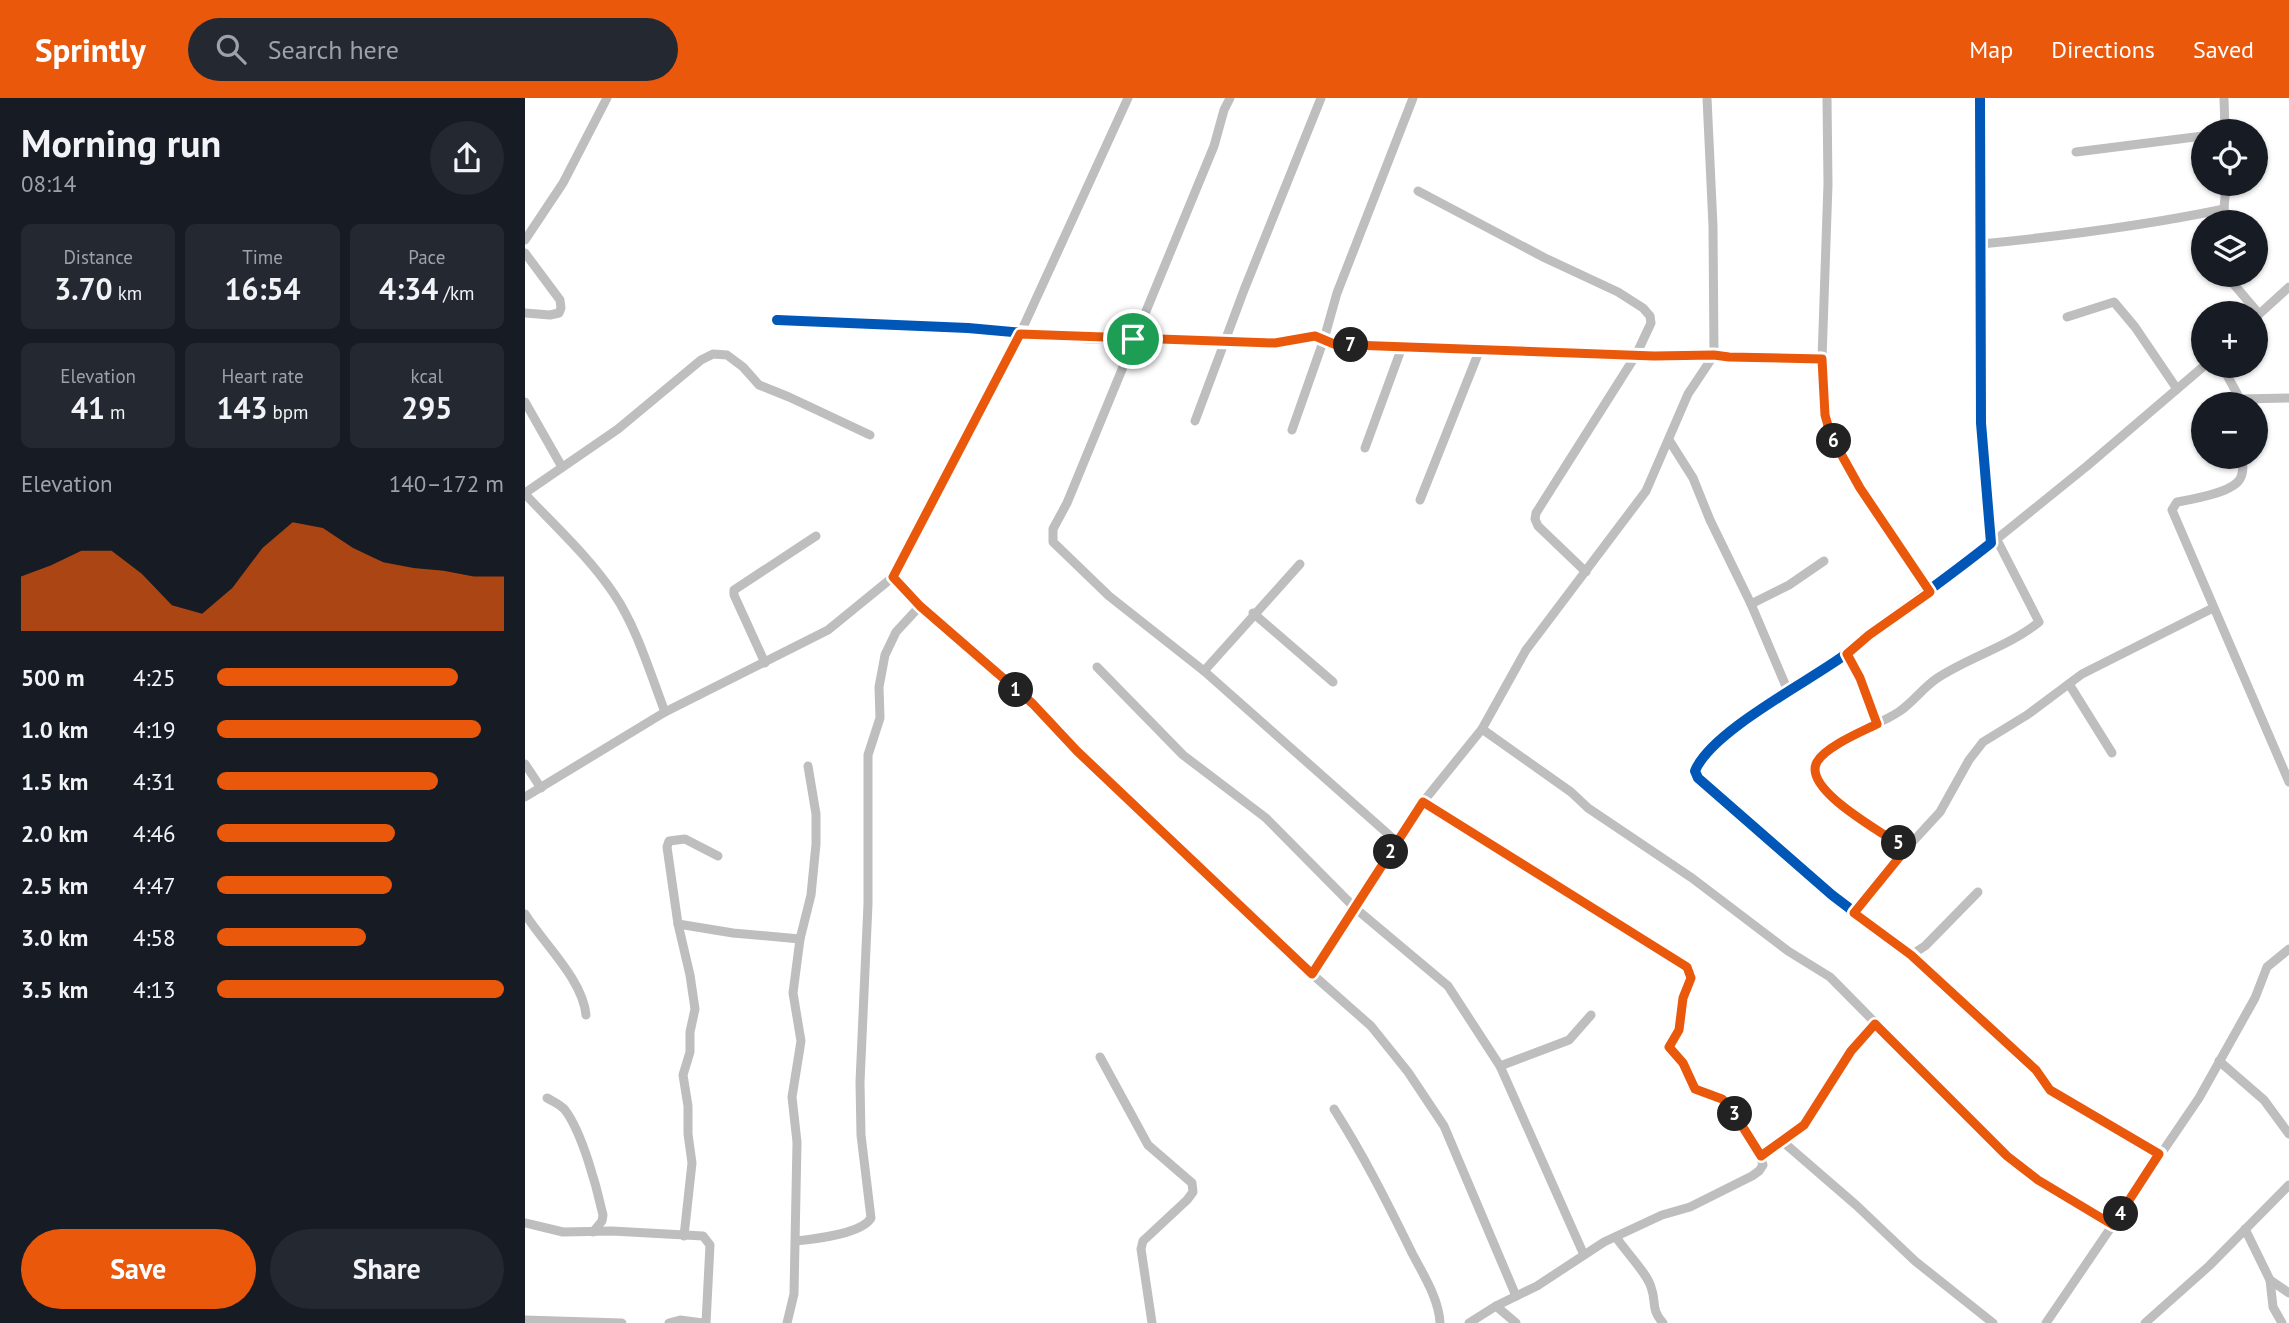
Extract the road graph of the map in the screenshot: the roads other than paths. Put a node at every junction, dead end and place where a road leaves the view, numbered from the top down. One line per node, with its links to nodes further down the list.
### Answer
1 (607, 98): 16 (street)
2 (1128, 98): 26 (street)
3 (1230, 98): 27 (street)
4 (1321, 98): 29 (street)
5 (1413, 98): 28 (street)
6 (1706, 98): 33 (street)
7 (1827, 98): 34 (street)
8 (1980, 98): 17 (street)
9 (2224, 98): 10 (street)
10 (2225, 119)
11 (2191, 138): 12 (street)
12 (2076, 152)
13 (1418, 191): 32 (street)
14 (2225, 196): 15 (street)
15 (2224, 209): 17 (street)
16 (525, 240)
17 (1981, 244): 50 (street)
18 (525, 253): 23 (street)
19 (2235, 287): 21 (street)
20 (2289, 288): 22 (street)
21 (2246, 301)
22 (2268, 306)
23 (525, 313)
24 (2067, 317): 36 (street)
25 (777, 320): 26 (street)
26 (1020, 334): 27 (street); 54 (street)
27 (1133, 339): 29 (street); 63 (street)
28 (1324, 339): 29 (street); 30 (street); 41 (street)
29 (1226, 341): 40 (street)
30 (1402, 347): 31 (street); 44 (street)
31 (1480, 349): 32 (street); 48 (street)
32 (1636, 355): 33 (street); 53 (street)
33 (1714, 355): 34 (street); 43 (street)
34 (1822, 359): 55 (street)
35 (2191, 377): 36 (street)
36 (2177, 389): 50 (street)
37 (2289, 398): 38 (street)
38 (2268, 400)
39 (525, 402): 45 (street)
40 (1195, 421)
41 (1293, 430)
42 (870, 435): 45 (street)
43 (1669, 440): 53 (street); 56 (street)
44 (1365, 448)
45 (562, 467): 47 (street)
46 (2243, 469): 58 (street)
47 (525, 494): 67 (street)
48 (1420, 500)
49 (816, 536): 61 (street)
50 (1994, 541): 55 (street); 68 (street)
51 (1824, 561): 56 (street)
52 (1300, 564): 59 (street)
53 (1586, 572): 69 (street)
54 (893, 577): 57 (street); 61 (street)
55 (1930, 592): 60 (street)
56 (1751, 604): 66 (street)
57 (920, 606): 88 (street); 108 (street)
58 (2213, 608): 65 (street); 73 (street)
59 (1253, 614): 63 (street); 64 (street)
60 (1847, 654): 66 (street); 68 (street)
61 (765, 663): 67 (street)
62 (1097, 667): 81 (street)
63 (1204, 671): 77 (street)
64 (1333, 682)
65 (2069, 684): 70 (street); 78 (street)
66 (1788, 691): 82 (street)
67 (665, 712): 74 (street)
68 (1877, 724): 78 (street)
69 (1482, 729): 76 (street); 91 (street)
70 (2112, 753)
71 (525, 764): 74 (street)
72 (808, 766): 85 (street)
73 (2289, 782)
74 (541, 788): 75 (street)
75 (525, 797)
76 (1423, 802): 77 (street); 100 (street)
77 (1397, 842): 81 (street)
78 (1906, 849): 82 (street)
79 (717, 856): 84 (street)
80 (1978, 892): 87 (street)
81 (1355, 908): 88 (street); 94 (street)
82 (1854, 913): 87 (street)
83 (525, 914): 89 (street)
84 (678, 924): 85 (street); 106 (street)
85 (800, 939): 108 (street)
86 (2289, 949): 93 (street)
87 (1911, 955): 99 (street)
88 (1312, 974): 112 (street)
89 (586, 1015)
90 (1591, 1015): 94 (street)
91 (1875, 1024): 98 (street); 103 (street)
92 (1100, 1057): 120 (street)
93 (2219, 1061): 97 (street); 99 (street)
94 (1500, 1066): 109 (street)
95 (547, 1098): 105 (street)
96 (1334, 1109): 121 (street)
97 (2289, 1134)
98 (1782, 1141): 100 (street); 125 (street)
99 (2159, 1154): 103 (street)
100 (1761, 1156): 107 (street)
101 (2289, 1185): 104 (street)
102 (525, 1223): 105 (street)
103 (2113, 1225): 126 (street)
104 (2245, 1229): 110 (street); 127 (street)
105 (593, 1233): 106 (street)
106 (684, 1236): 118 (street)
107 (1616, 1237): 109 (street); 124 (street)
108 (796, 1241): 119 (street)
109 (1584, 1255): 112 (street)
110 (2270, 1280): 111 (street); 128 (street)
111 (2289, 1293)
112 (1516, 1296): 113 (street)
113 (1496, 1306): 122 (street); 123 (street)
114 (525, 1321): 115 (street)
115 (590, 1322): 116 (street)
116 (622, 1323)
117 (669, 1323): 118 (street)
118 (704, 1323)
119 (787, 1323)
120 (1152, 1323)
121 (1440, 1323)
122 (1469, 1323)
123 (1516, 1323)
124 (1663, 1323)
125 (1993, 1323)
126 (2046, 1323)
127 (2145, 1323)
128 (2282, 1323)

